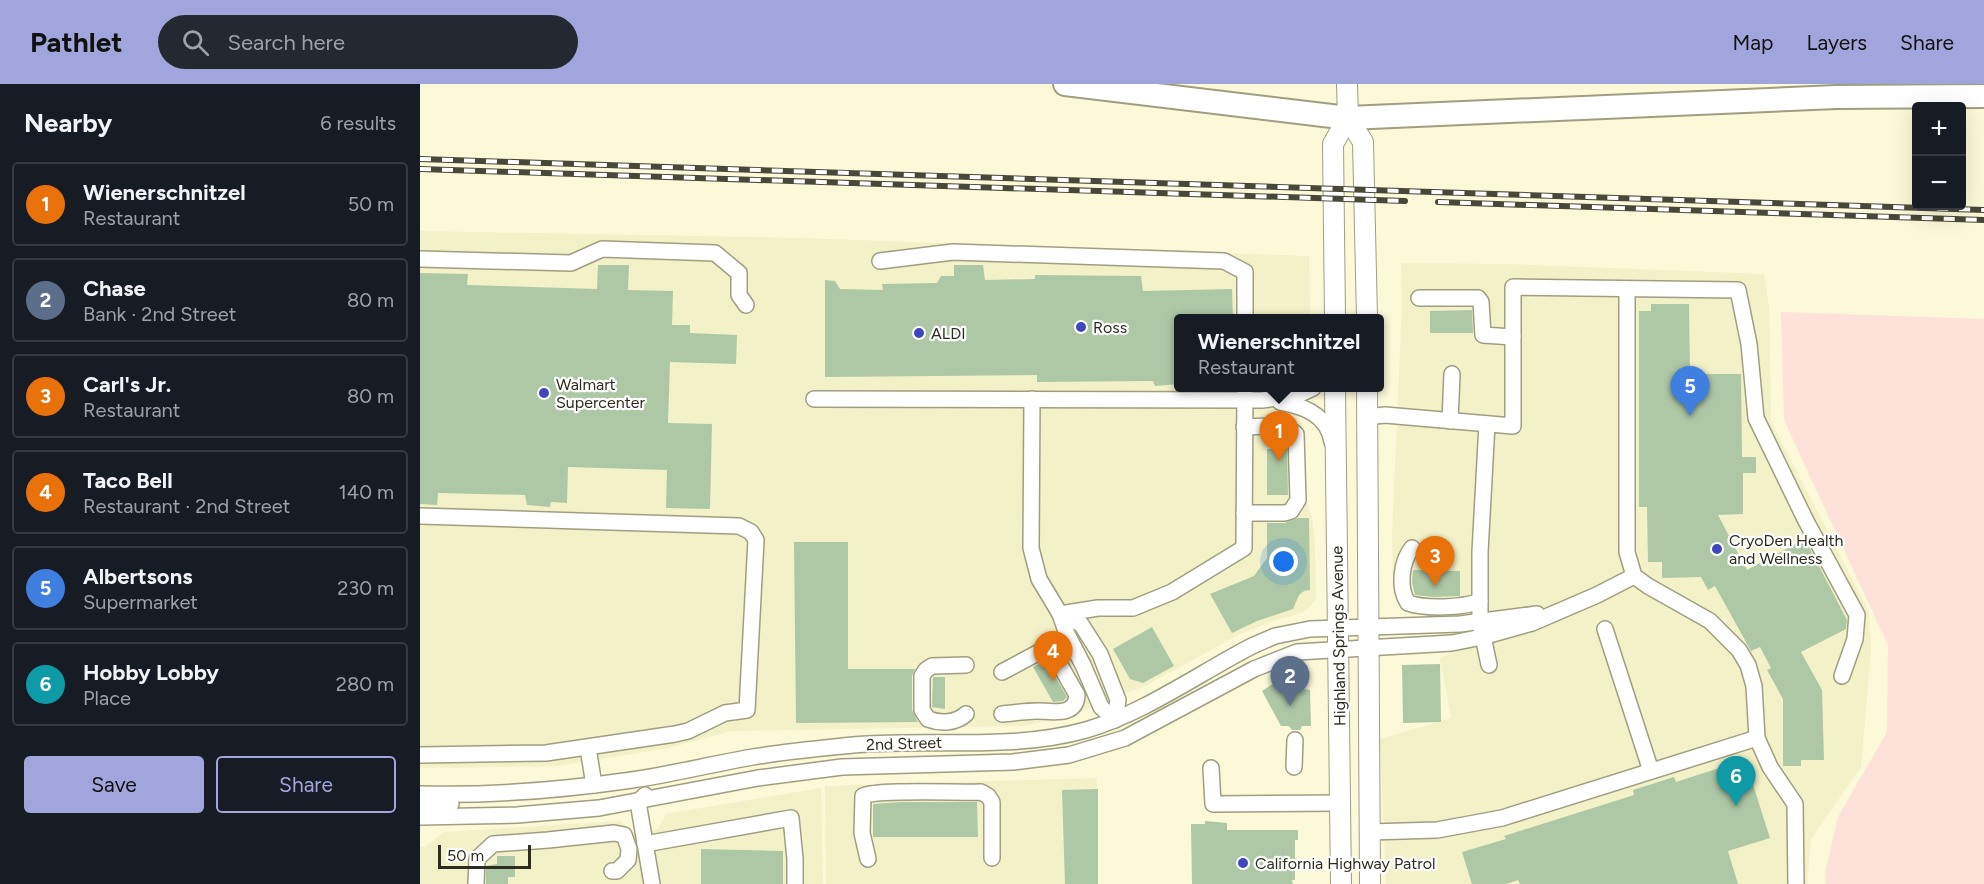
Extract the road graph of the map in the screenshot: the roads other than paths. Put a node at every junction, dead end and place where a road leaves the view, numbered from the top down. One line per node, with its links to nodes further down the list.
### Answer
1 (1065, 84): 4 (highway)
2 (1347, 84): 4 (main road)
3 (1984, 96): 4 (highway)
4 (1348, 118): 11 (main road); 12 (main road)
5 (420, 259): 9 (street)
6 (880, 261): 10 (street)
7 (1627, 289): 13 (street); 30 (street); 42 (street)
8 (1419, 298): 13 (street)
9 (746, 304)
10 (1245, 314)
11 (1335, 314)
12 (1367, 314)
13 (1513, 337): 24 (street)
14 (1452, 374): 23 (street)
15 (1304, 392): 21 (street)
16 (1335, 392): 26 (main road, Highland Springs Avenue)
17 (1367, 392): 22 (main road, Highland Springs Avenue)
18 (1245, 394): 20 (street); 21 (street); 25 (street)
19 (814, 399): 20 (street)
20 (1032, 399): 32 (street)
21 (1262, 400): 26 (street)
22 (1366, 417): 23 (street); 33 (main road, Highland Springs Avenue)
23 (1450, 421): 24 (street)
24 (1487, 424): 31 (street)
25 (1244, 427): 27 (street); 27 (street)
26 (1336, 466): 34 (main road, Highland Springs Avenue)
27 (1244, 513): 32 (street)
28 (420, 516): 49 (street)
29 (1412, 548): 31 (street)
30 (1634, 576): 36 (street); 46 (street)
31 (1480, 601): 36 (street)
32 (1060, 614): 45 (street)
33 (1368, 626): 34 (street, 2nd Street); 36 (street, 2nd Street); 37 (main road, Highland Springs Avenue)
34 (1338, 628): 38 (main road, Highland Springs Avenue); 45 (street, 2nd Street)
35 (1605, 628): 55 (street)
36 (1481, 630): 37 (street, 2nd Street); 40 (street)
37 (1367, 647): 38 (street, 2nd Street); 63 (main road, Highland Springs Avenue)
38 (1338, 649): 52 (street, 2nd Street); 60 (main road, Highland Springs Avenue)
39 (966, 665): 43 (street)
40 (1489, 665)
41 (1002, 672): 44 (street)
42 (1842, 676)
43 (966, 714)
44 (1002, 714)
45 (1115, 720): 48 (street, 2nd Street)
46 (1758, 738): 55 (street); 73 (street)
47 (1295, 740): 53 (street)
48 (947, 742): 51 (street, 2nd Street); 52 (street)
49 (588, 748): 50 (street); 56 (street)
50 (420, 755)
51 (753, 757): 56 (street, 2nd Street); 59 (street)
52 (842, 767): 59 (street, 2nd Street)
53 (1294, 767)
54 (1211, 768): 60 (street)
55 (1651, 771): 63 (street)
56 (594, 785): 57 (street, 2nd Street)
57 (536, 791): 58 (street, 2nd Street); 61 (street)
58 (420, 794)
59 (638, 802): 62 (street, 2nd Street); 64 (street)
60 (1340, 803): 71 (main road, Highland Springs Avenue)
61 (420, 805)
62 (420, 817)
63 (1370, 832): 72 (main road, Highland Springs Avenue)
64 (645, 844): 69 (street); 70 (street)
65 (992, 858): 66 (street)
66 (868, 859)
67 (612, 870): 68 (street)
68 (476, 884)
69 (652, 884)
70 (795, 884)
71 (1341, 884)
72 (1370, 884)
73 (1796, 884)

